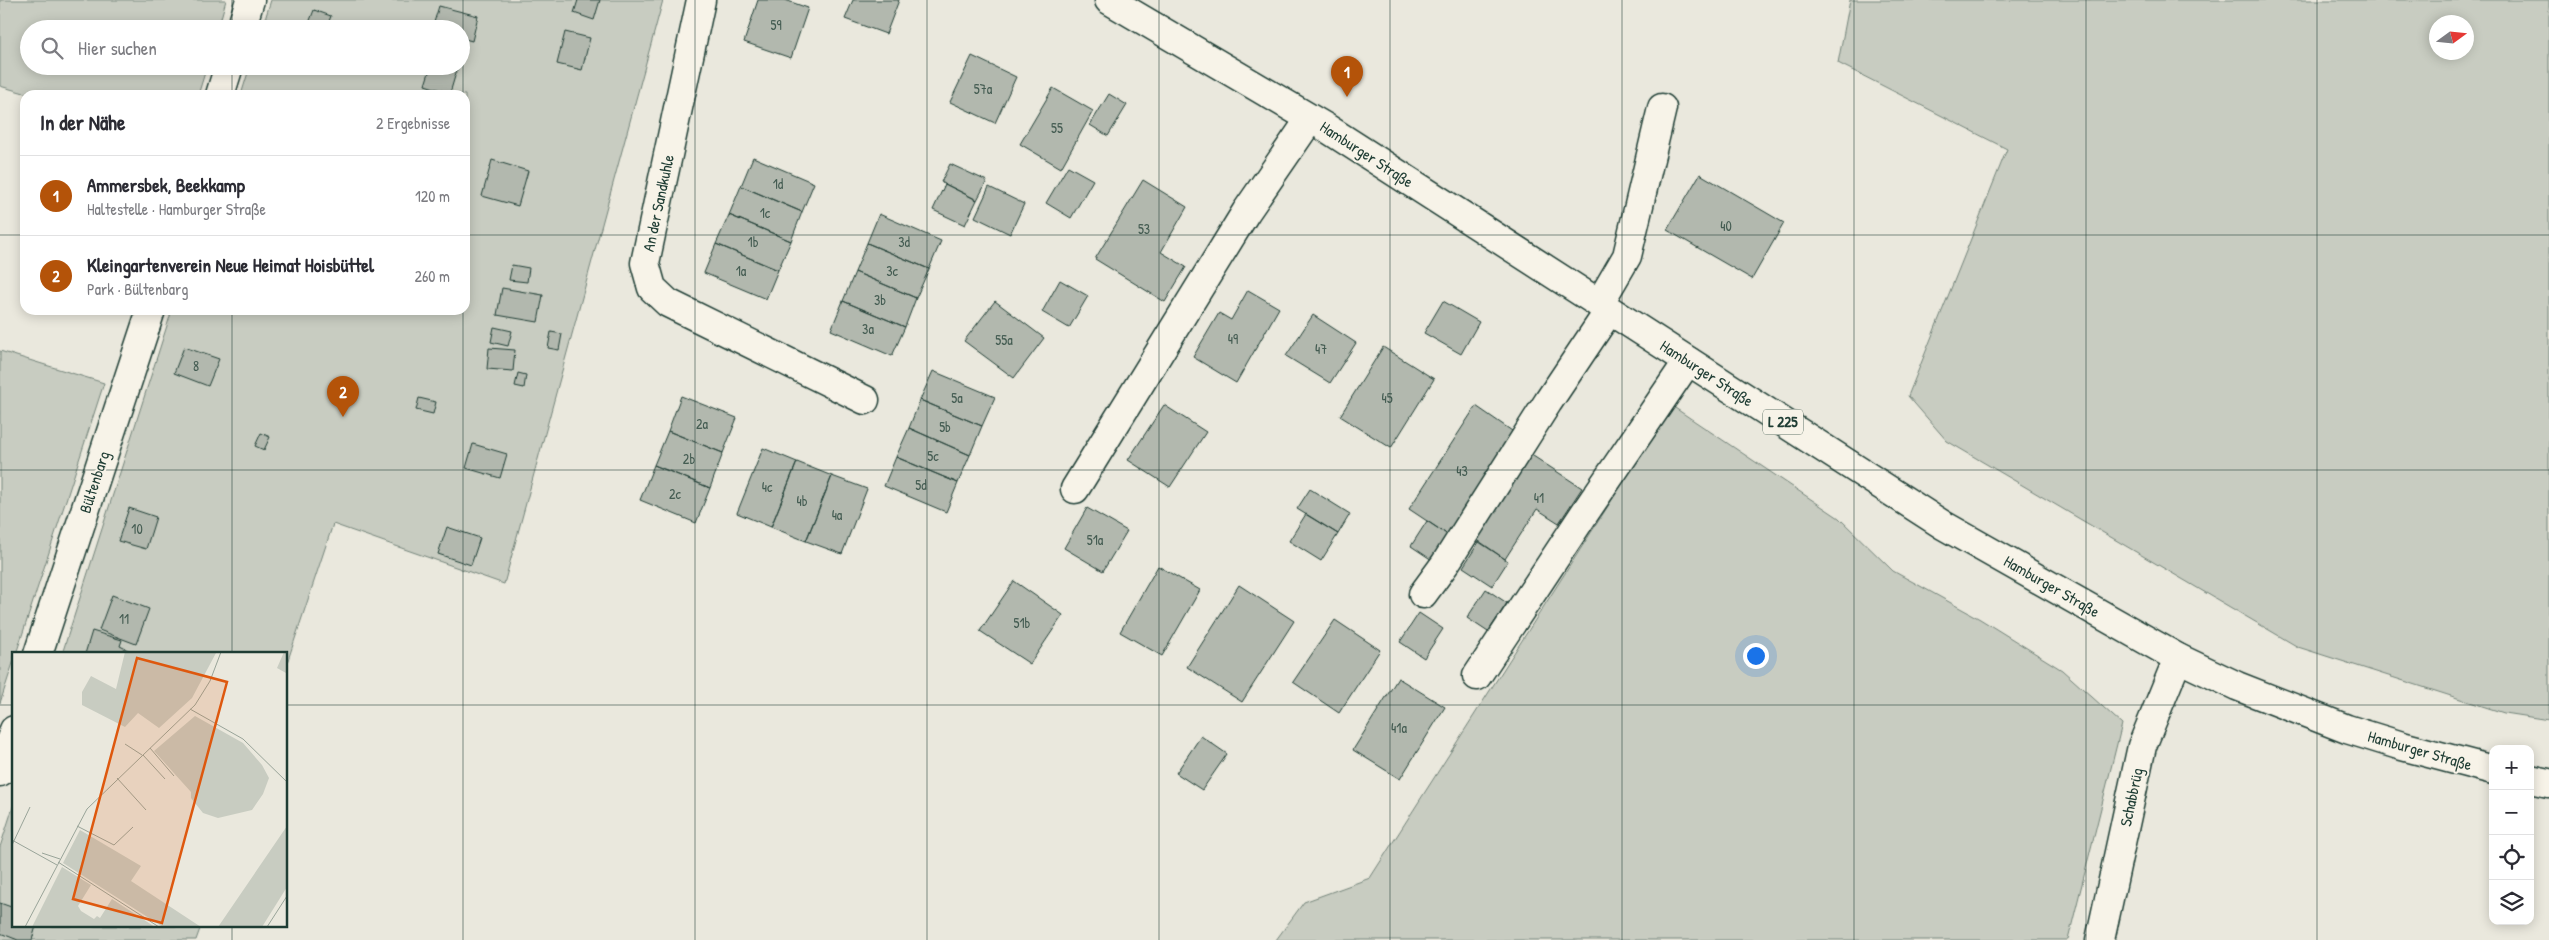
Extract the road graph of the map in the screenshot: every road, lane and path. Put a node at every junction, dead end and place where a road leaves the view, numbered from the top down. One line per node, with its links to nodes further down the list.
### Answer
1 (250, 0): 4 (main road)
2 (701, 0): 12 (main road, An der Sandkuhle)
3 (1109, 0): 8 (main road, Hamburger Straße / L 225)
4 (244, 20)
5 (226, 75): 6 (main road)
6 (222, 90)
7 (1662, 108): 9 (main road)
8 (1310, 119): 9 (main road, Hamburger Straße / L 225); 13 (main road)
9 (1604, 308): 11 (main road, Hamburger Straße / L 225); 14 (main road)
10 (149, 315): 15 (main road, Bültenbarg)
11 (1688, 361): 16 (main road, Hamburger Straße / L 225); 17 (main road)
12 (865, 400)
13 (1075, 489)
14 (1424, 594)
15 (39, 652)
16 (2178, 658): 19 (main road, Hamburger Straße / L 225); 23 (main road, Schabbrüg)
17 (1477, 676)
18 (12, 736): 20 (main road)
19 (2489, 769)
20 (0, 772)
21 (2534, 780): 22 (main road)
22 (2549, 782)
23 (2100, 940)

